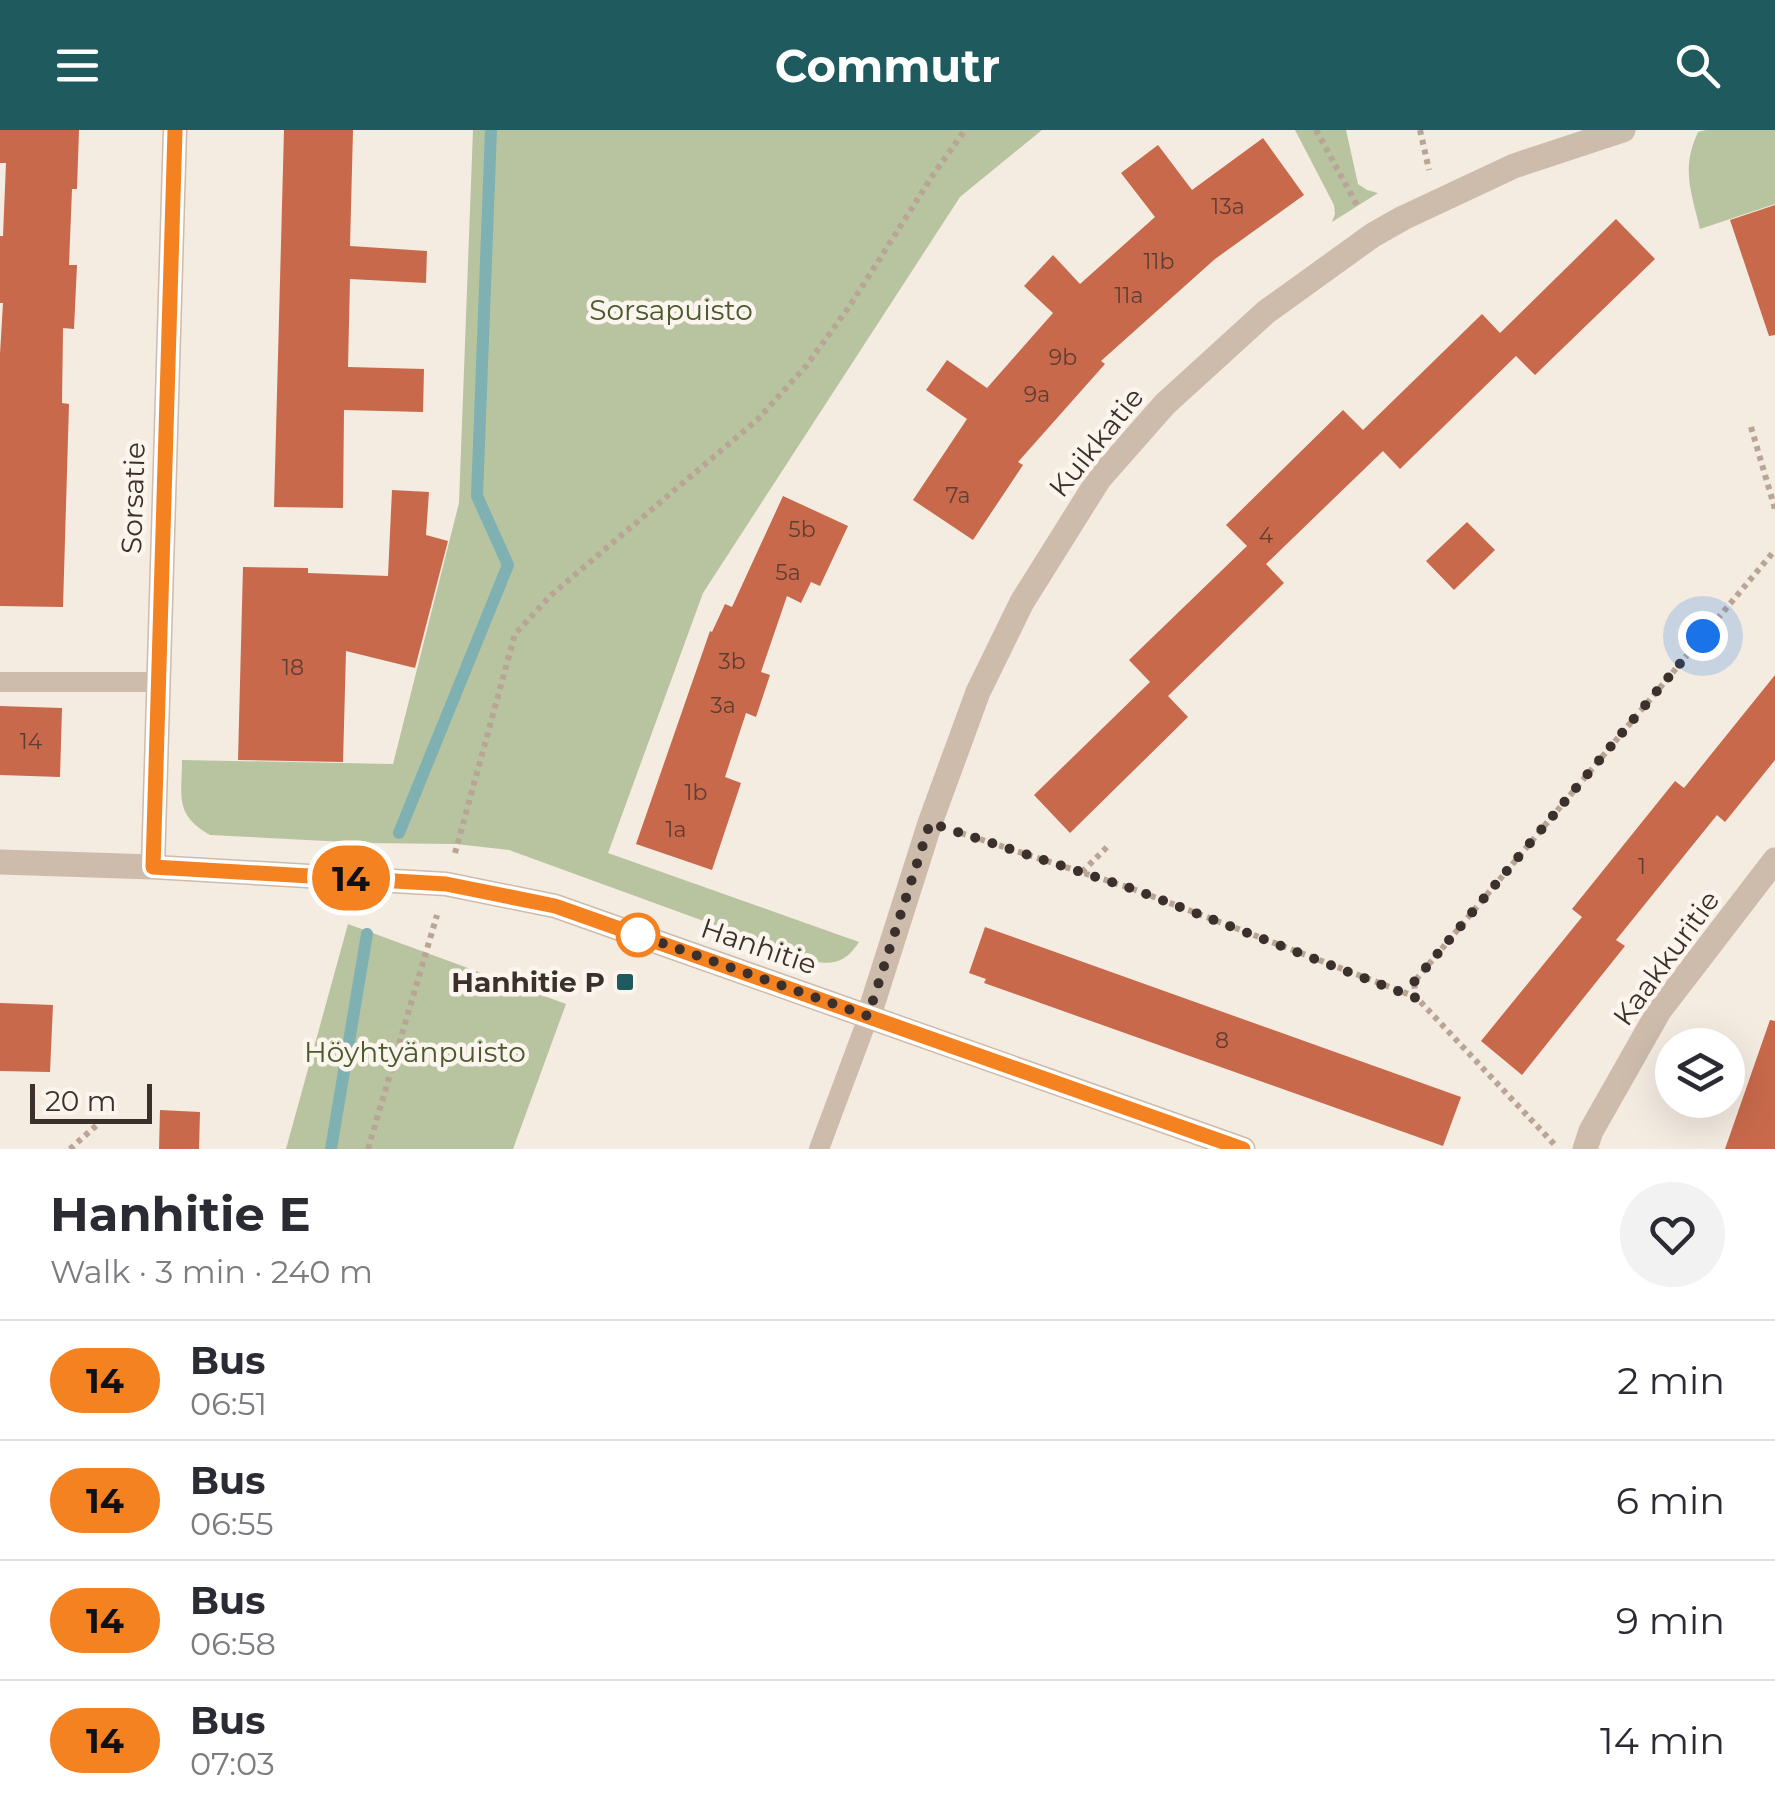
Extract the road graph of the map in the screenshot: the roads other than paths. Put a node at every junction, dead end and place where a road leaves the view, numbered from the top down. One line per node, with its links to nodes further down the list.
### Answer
1 (175, 130): 4 (street, Sorsatie)
2 (1623, 130): 8 (street, Kuikkatie)
3 (0, 682): 4 (lane)
4 (157, 682): 7 (street, Sorsatie)
5 (1775, 860): 11 (street, Kaakkuritie)
6 (0, 862): 7 (street, Hanhitie)
7 (153, 867): 8 (street, Hanhitie)
8 (868, 1016): 9 (lane); 10 (street, Hanhitie)
9 (820, 1149)
10 (1243, 1149)
11 (1585, 1149)

